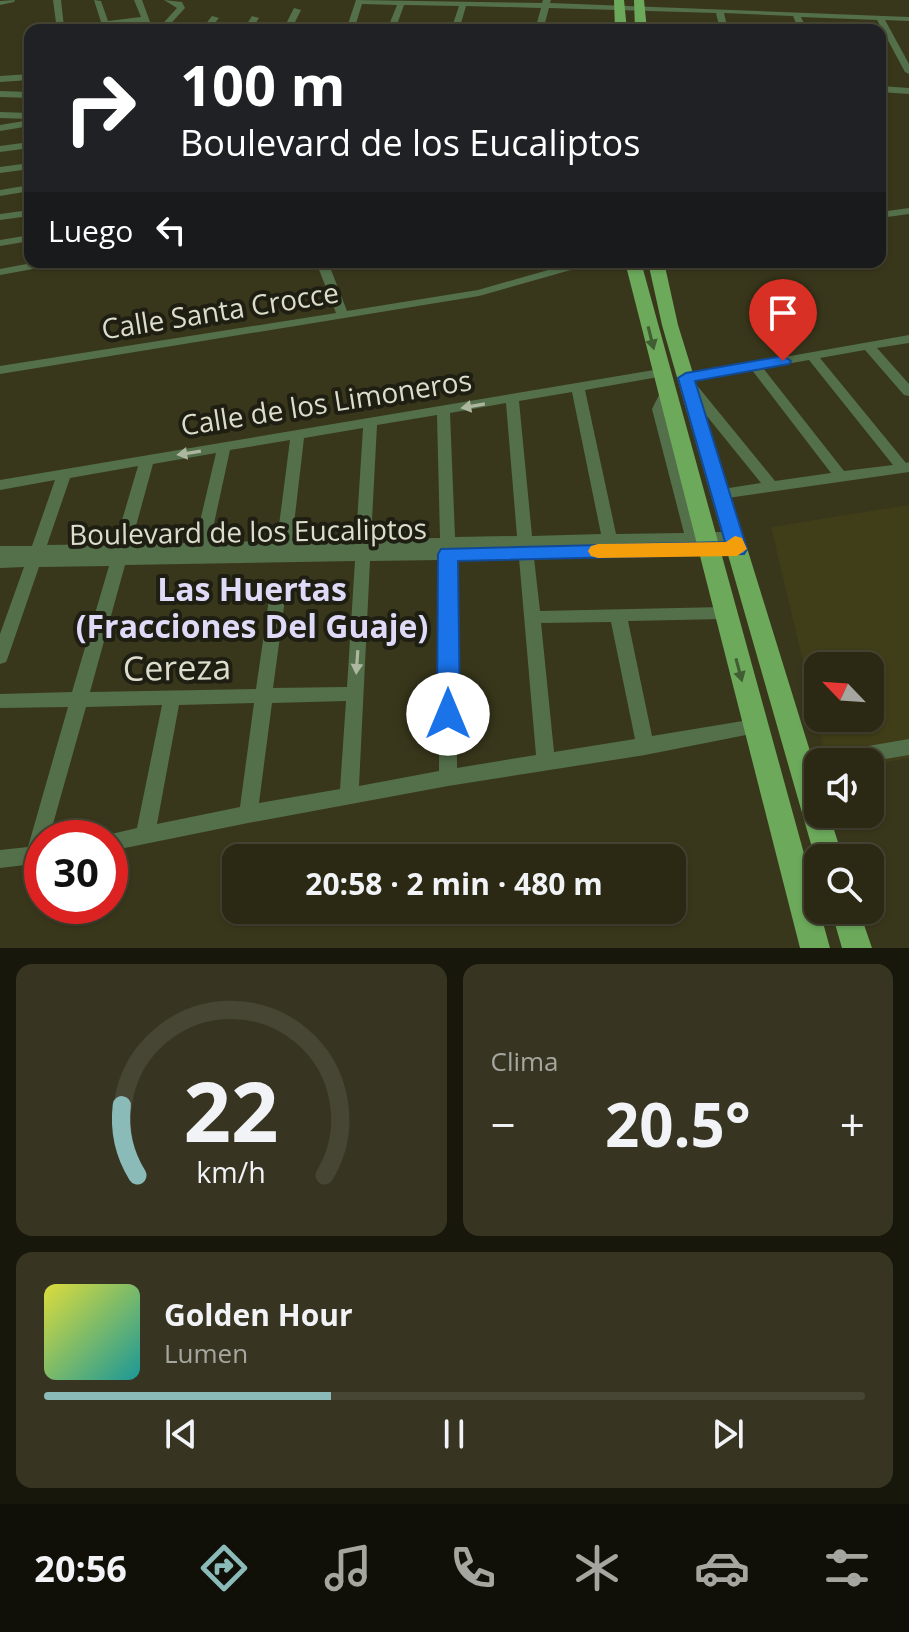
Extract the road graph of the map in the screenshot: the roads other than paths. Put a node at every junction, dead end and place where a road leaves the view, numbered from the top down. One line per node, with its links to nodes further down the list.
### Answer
1 (10, 0): 10 (street)
2 (57, 0): 23 (street)
3 (138, 0): 21 (street)
4 (168, 0): 27 (street)
5 (97, 1): 24 (street)
6 (359, 1): 7 (street); 31 (street)
7 (402, 2): 8 (street); 32 (street)
8 (428, 2): 12 (street)
9 (487, 2): 11 (street); 12 (street)
10 (0, 3)
11 (546, 3): 13 (street); 34 (street)
12 (463, 4): 33 (street)
13 (619, 4): 14 (street); 35 (main road)
14 (639, 4): 16 (street); 36 (main road)
15 (297, 10): 30 (street)
16 (720, 12): 17 (street); 37 (street)
17 (796, 15): 20 (street); 38 (street)
18 (215, 18): 28 (street)
19 (255, 18): 29 (street)
20 (880, 18): 22 (street); 39 (street)
21 (144, 19): 25 (street); 26 (street)
22 (909, 19)
23 (60, 24)
24 (104, 24)
25 (122, 24)
26 (146, 24)
27 (166, 24)
28 (210, 24)
29 (251, 24)
30 (290, 24)
31 (352, 24)
32 (393, 24)
33 (457, 24)
34 (541, 24)
35 (621, 24)
36 (641, 24)
37 (723, 24)
38 (800, 24)
39 (883, 24)
40 (886, 29): 41 (street)
41 (909, 72)
42 (24, 77): 43 (street)
43 (0, 79)
44 (886, 89): 45 (street)
45 (909, 91)
46 (0, 94): 47 (street)
47 (24, 95)
48 (0, 115): 49 (street)
49 (24, 116)
50 (24, 124): 51 (street)
51 (0, 128)
52 (24, 146): 53 (street)
53 (0, 149)
54 (24, 167): 55 (street)
55 (0, 170)
56 (24, 189): 57 (street)
57 (0, 193)
58 (909, 211): 60 (street)
59 (24, 214): 61 (street)
60 (886, 214)
61 (0, 217)
62 (24, 239): 63 (street)
63 (0, 243)
64 (24, 268): 69 (street)
65 (324, 268): 70 (street)
66 (567, 268): 70 (street, Calle Santa Crocce)
67 (634, 268): 77 (main road, one-way to 77)
68 (658, 268): 76 (main road)
69 (0, 272)
70 (342, 314): 75 (street, Calle Santa Crocce)
71 (909, 339): 72 (street)
72 (868, 346): 73 (street); 79 (street)
73 (812, 356): 74 (street); 86 (street)
74 (755, 366): 76 (street); 88 (street)
75 (0, 370)
76 (686, 380): 90 (street); 91 (main road)
77 (663, 384): 78 (street, Calle de los Limoneros); 94 (main road)
78 (578, 388): 80 (street, Calle de los Limoneros); 92 (street)
79 (909, 392)
80 (512, 399): 81 (street, Calle de los Limoneros, one-way to 81); 95 (street)
81 (443, 411): 82 (street, Calle de los Limoneros); 96 (street)
82 (370, 423): 83 (street, Calle de los Limoneros); 97 (street)
83 (298, 434): 84 (street, Calle de los Limoneros); 99 (street)
84 (224, 447): 85 (street, Calle de los Limoneros, one-way to 85); 100 (street)
85 (147, 459): 87 (street, Calle de los Limoneros); 101 (street)
86 (906, 468): 88 (street)
87 (65, 473): 89 (street, Calle de los Limoneros); 102 (street)
88 (841, 477): 90 (street)
89 (0, 485)
90 (772, 487): 91 (street)
91 (721, 494): 93 (main road)
92 (610, 540): 94 (street, Boulevard de los Eucaliptos); 95 (street, Boulevard de los Eucaliptos)
93 (735, 543): 94 (street, Boulevard de los Eucaliptos); 117 (main road)
94 (700, 544): 95 (street, Boulevard de los Eucaliptos); 105 (main road)
95 (526, 547): 96 (street, Boulevard de los Eucaliptos); 107 (street)
96 (448, 549): 97 (street, Boulevard de los Eucaliptos); 120 (street)
97 (364, 551): 99 (street, Boulevard de los Eucaliptos); 109 (street, one-way to 109)
98 (0, 552): 102 (street, Boulevard de los Eucaliptos)
99 (283, 552): 100 (street, Boulevard de los Eucaliptos)
100 (199, 554): 101 (street, Boulevard de los Eucaliptos)
101 (120, 555): 102 (street, Boulevard de los Eucaliptos); 111 (street)
102 (36, 556): 103 (street, Boulevard de los Eucaliptos); 108 (street)
103 (0, 562)
104 (278, 592): 110 (street)
105 (724, 613): 106 (street); 114 (main road, one-way to 114)
106 (618, 614): 107 (street); 115 (street)
107 (532, 617): 119 (street)
108 (0, 657)
109 (355, 694): 110 (street, Cereza); 121 (street)
110 (262, 696): 112 (street, Cereza); 122 (street)
111 (78, 698): 112 (street, Cereza); 113 (street, Cereza); 123 (street)
112 (172, 698): 124 (street)
113 (0, 701)
114 (755, 727): 115 (street); 129 (main road)
115 (645, 747): 119 (street)
116 (909, 747): 118 (street)
117 (809, 748)
118 (884, 751)
119 (546, 762): 120 (street)
120 (448, 778): 121 (street)
121 (349, 796): 122 (street)
122 (248, 814): 124 (street)
123 (48, 820)
124 (145, 836): 125 (street)
125 (128, 839)
126 (24, 856): 127 (street)
127 (0, 859)
128 (849, 924): 130 (main road)
129 (815, 948)
130 (857, 948)

